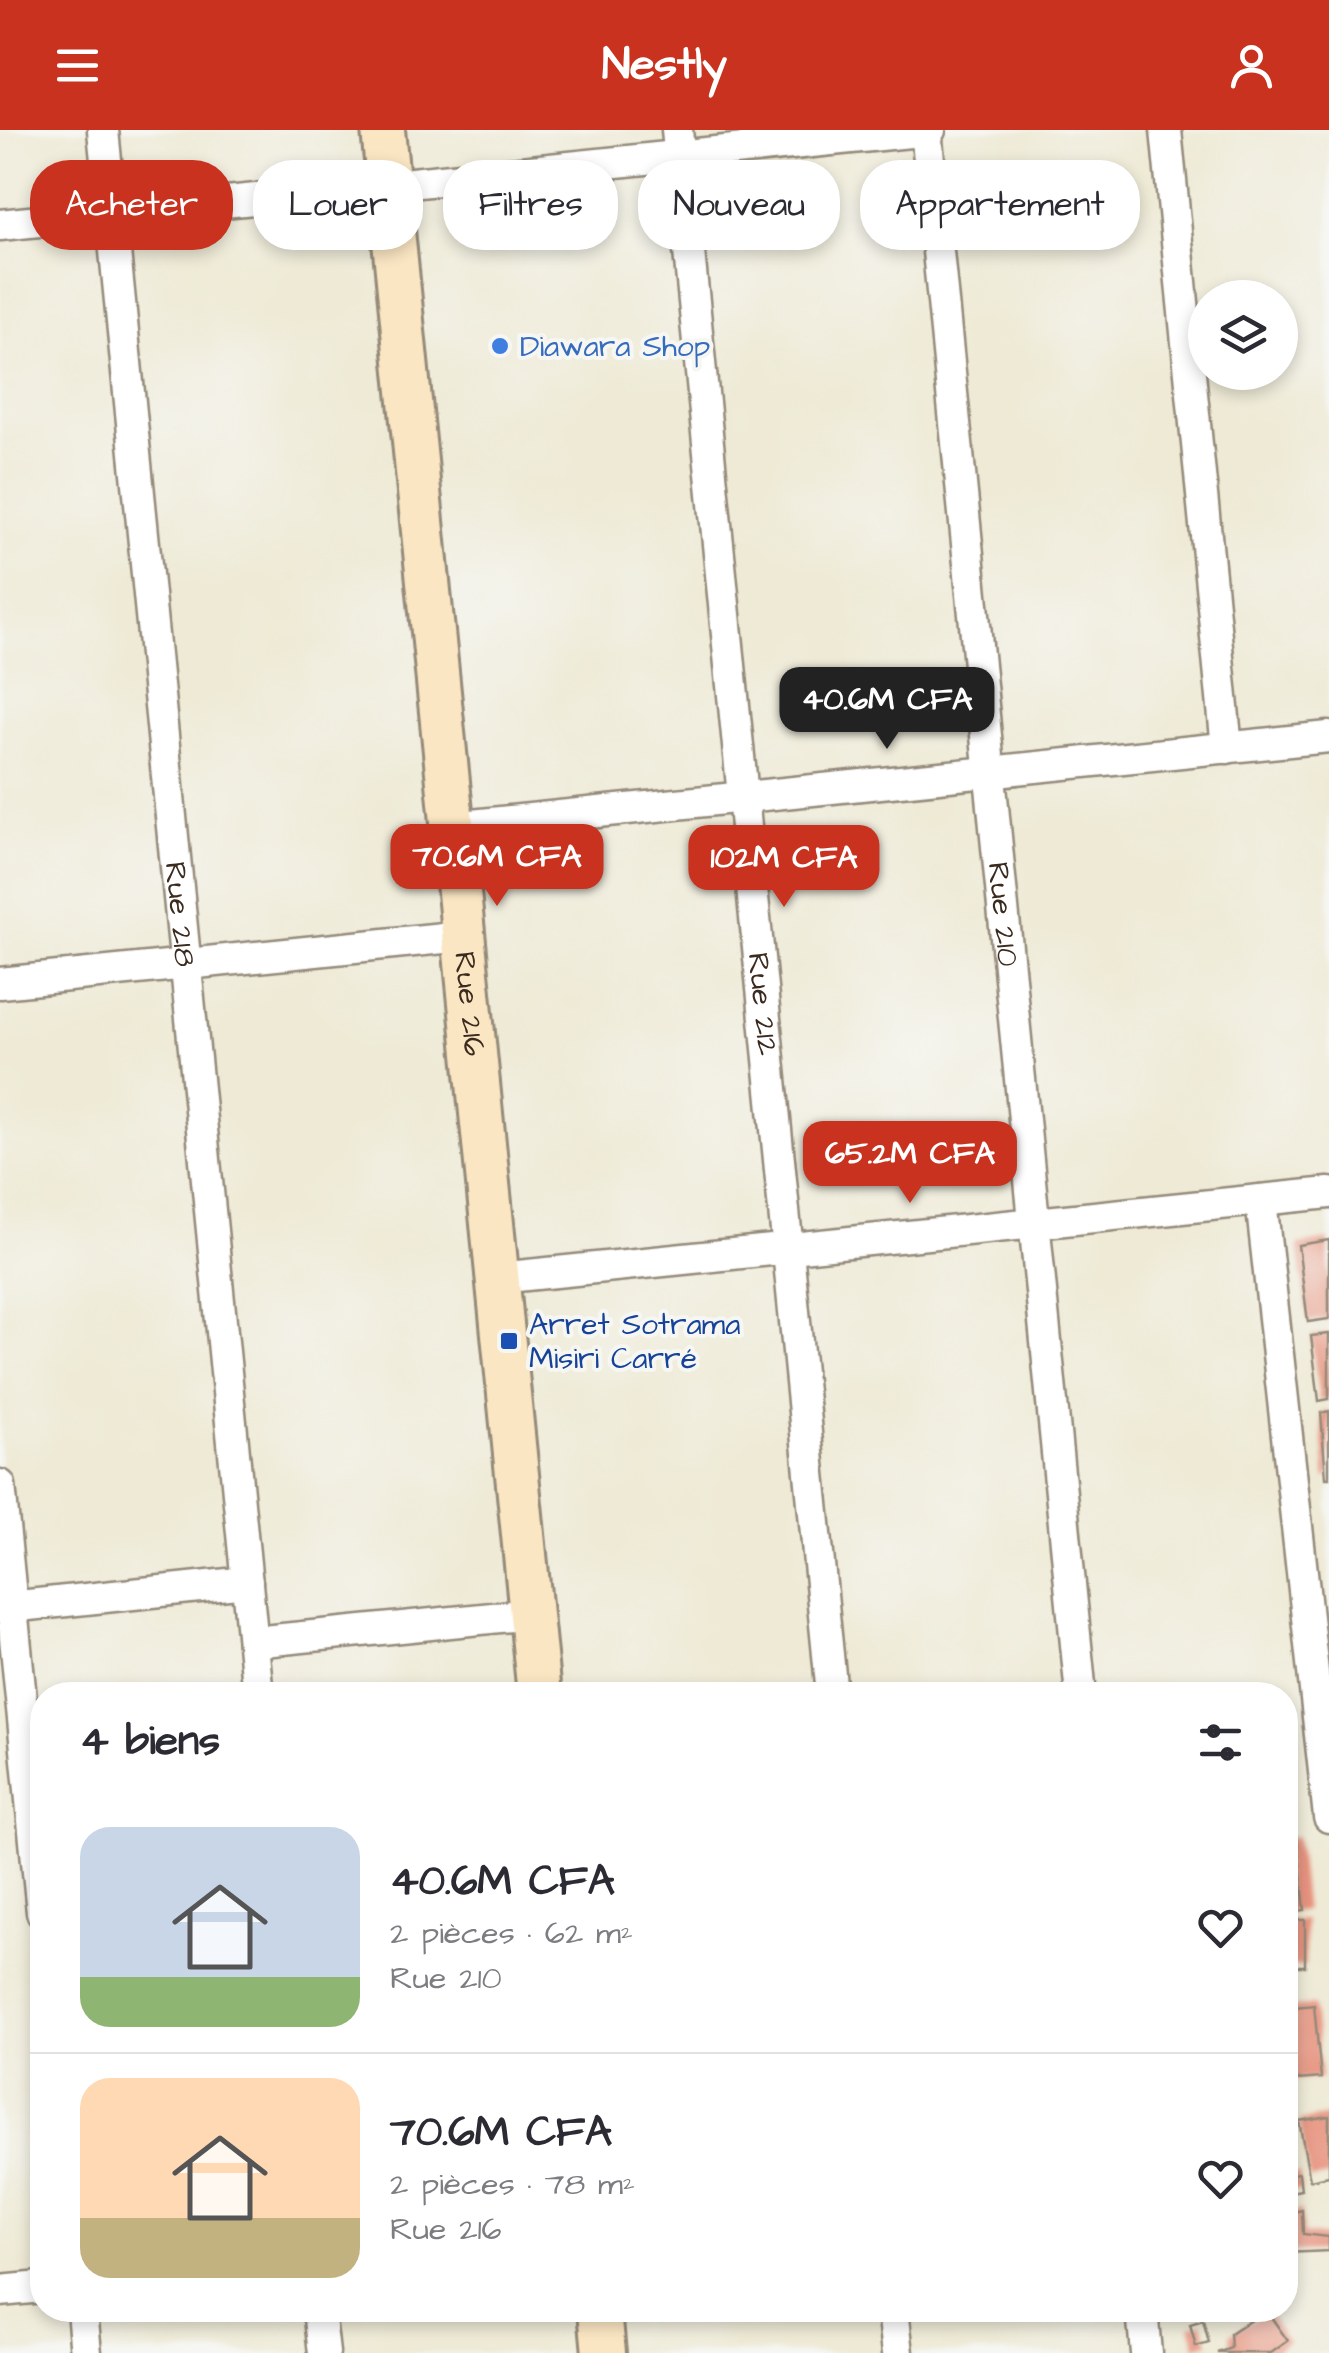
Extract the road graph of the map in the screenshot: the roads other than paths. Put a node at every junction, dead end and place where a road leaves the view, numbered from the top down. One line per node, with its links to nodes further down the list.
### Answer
1 (103, 130): 6 (street, Rue 218)
2 (383, 130): 7 (street, Rue 216)
3 (927, 130): 5 (street); 15 (street, Rue 210)
4 (1166, 130): 14 (street)
5 (678, 143): 8 (street); 16 (street, Rue 212)
6 (106, 160)
7 (386, 160)
8 (423, 181)
9 (30, 222): 10 (street)
10 (0, 225)
11 (115, 250): 19 (street, Rue 218)
12 (394, 250): 17 (street, Rue 216)
13 (1329, 737): 14 (street)
14 (1227, 748): 15 (street)
15 (989, 772): 16 (street); 23 (street, Rue 210)
16 (743, 797): 17 (street); 24 (street, Rue 212)
17 (452, 827): 18 (street, Rue 216)
18 (463, 936): 19 (street); 25 (street, Rue 216)
19 (185, 964): 20 (street); 27 (street, Rue 218)
20 (0, 983)
21 (1329, 1193): 22 (street)
22 (1261, 1200): 23 (street); 36 (street)
23 (1034, 1223): 24 (street); 34 (street, Rue 210)
24 (788, 1248): 25 (street); 33 (street, Rue 212)
25 (497, 1278): 29 (street, Rue 216)
26 (0, 1485): 28 (street)
27 (247, 1582): 28 (street); 30 (street, Rue 218)
28 (6, 1608): 35 (street)
29 (530, 1614): 30 (street); 32 (street, Rue 216)
30 (253, 1642): 31 (street, Rue 218)
31 (257, 1682)
32 (537, 1682)
33 (831, 1682)
34 (1081, 1682)
35 (30, 1811)
36 (1329, 1817)
37 (30, 2288): 38 (street)
38 (0, 2291)
39 (83, 2322): 44 (street)
40 (320, 2322): 45 (street)
41 (601, 2322): 46 (street)
42 (894, 2322): 47 (street)
43 (1143, 2322): 48 (street)
44 (86, 2353)
45 (324, 2353)
46 (604, 2353)
47 (898, 2353)
48 (1146, 2353)

